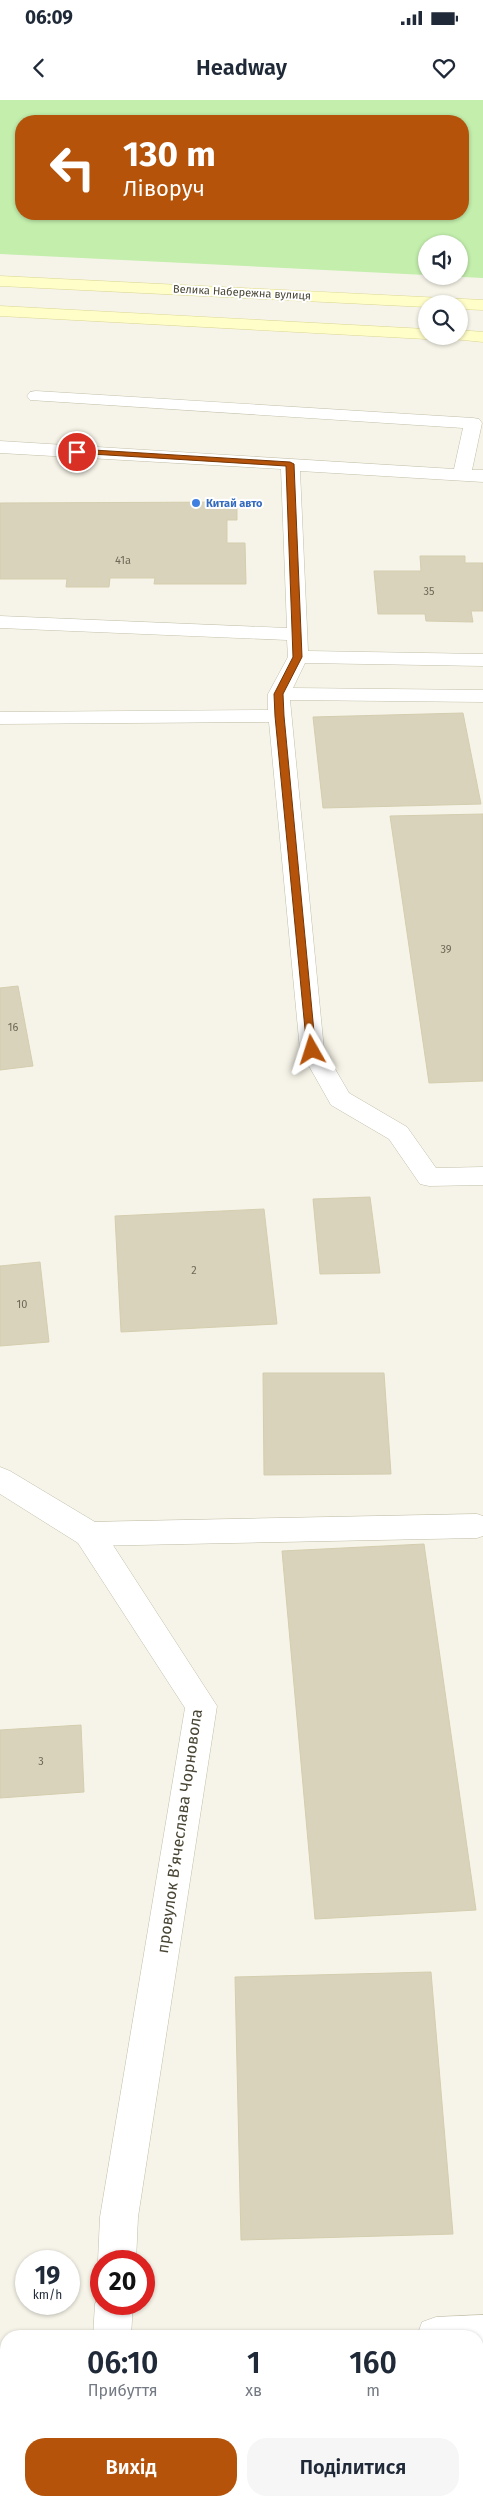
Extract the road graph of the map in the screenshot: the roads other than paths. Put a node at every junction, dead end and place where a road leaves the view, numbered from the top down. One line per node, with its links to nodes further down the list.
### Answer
1 (0, 281): 2 (street, Велика Набережна вулиця)
2 (483, 305)
3 (0, 311): 4 (street)
4 (418, 334)
5 (468, 336): 6 (street)
6 (483, 337)
7 (36, 396): 10 (street)
8 (0, 447): 9 (street)
9 (290, 464): 10 (street); 13 (street)
10 (462, 474): 11 (street)
11 (483, 476)
12 (0, 622): 13 (street)
13 (296, 634): 14 (street)
14 (298, 657): 15 (street); 17 (street)
15 (483, 660)
16 (483, 696): 17 (street)
17 (279, 705): 18 (street); 19 (street)
18 (0, 718)
19 (483, 1176)
20 (0, 1479): 22 (street, провулок Вʼячеслава Чорновола)
21 (477, 1526): 22 (street)
22 (89, 1534): 23 (street, провулок Вʼячеслава Чорновола)
23 (118, 2250)
24 (113, 2315): 25 (street)
25 (112, 2330)

